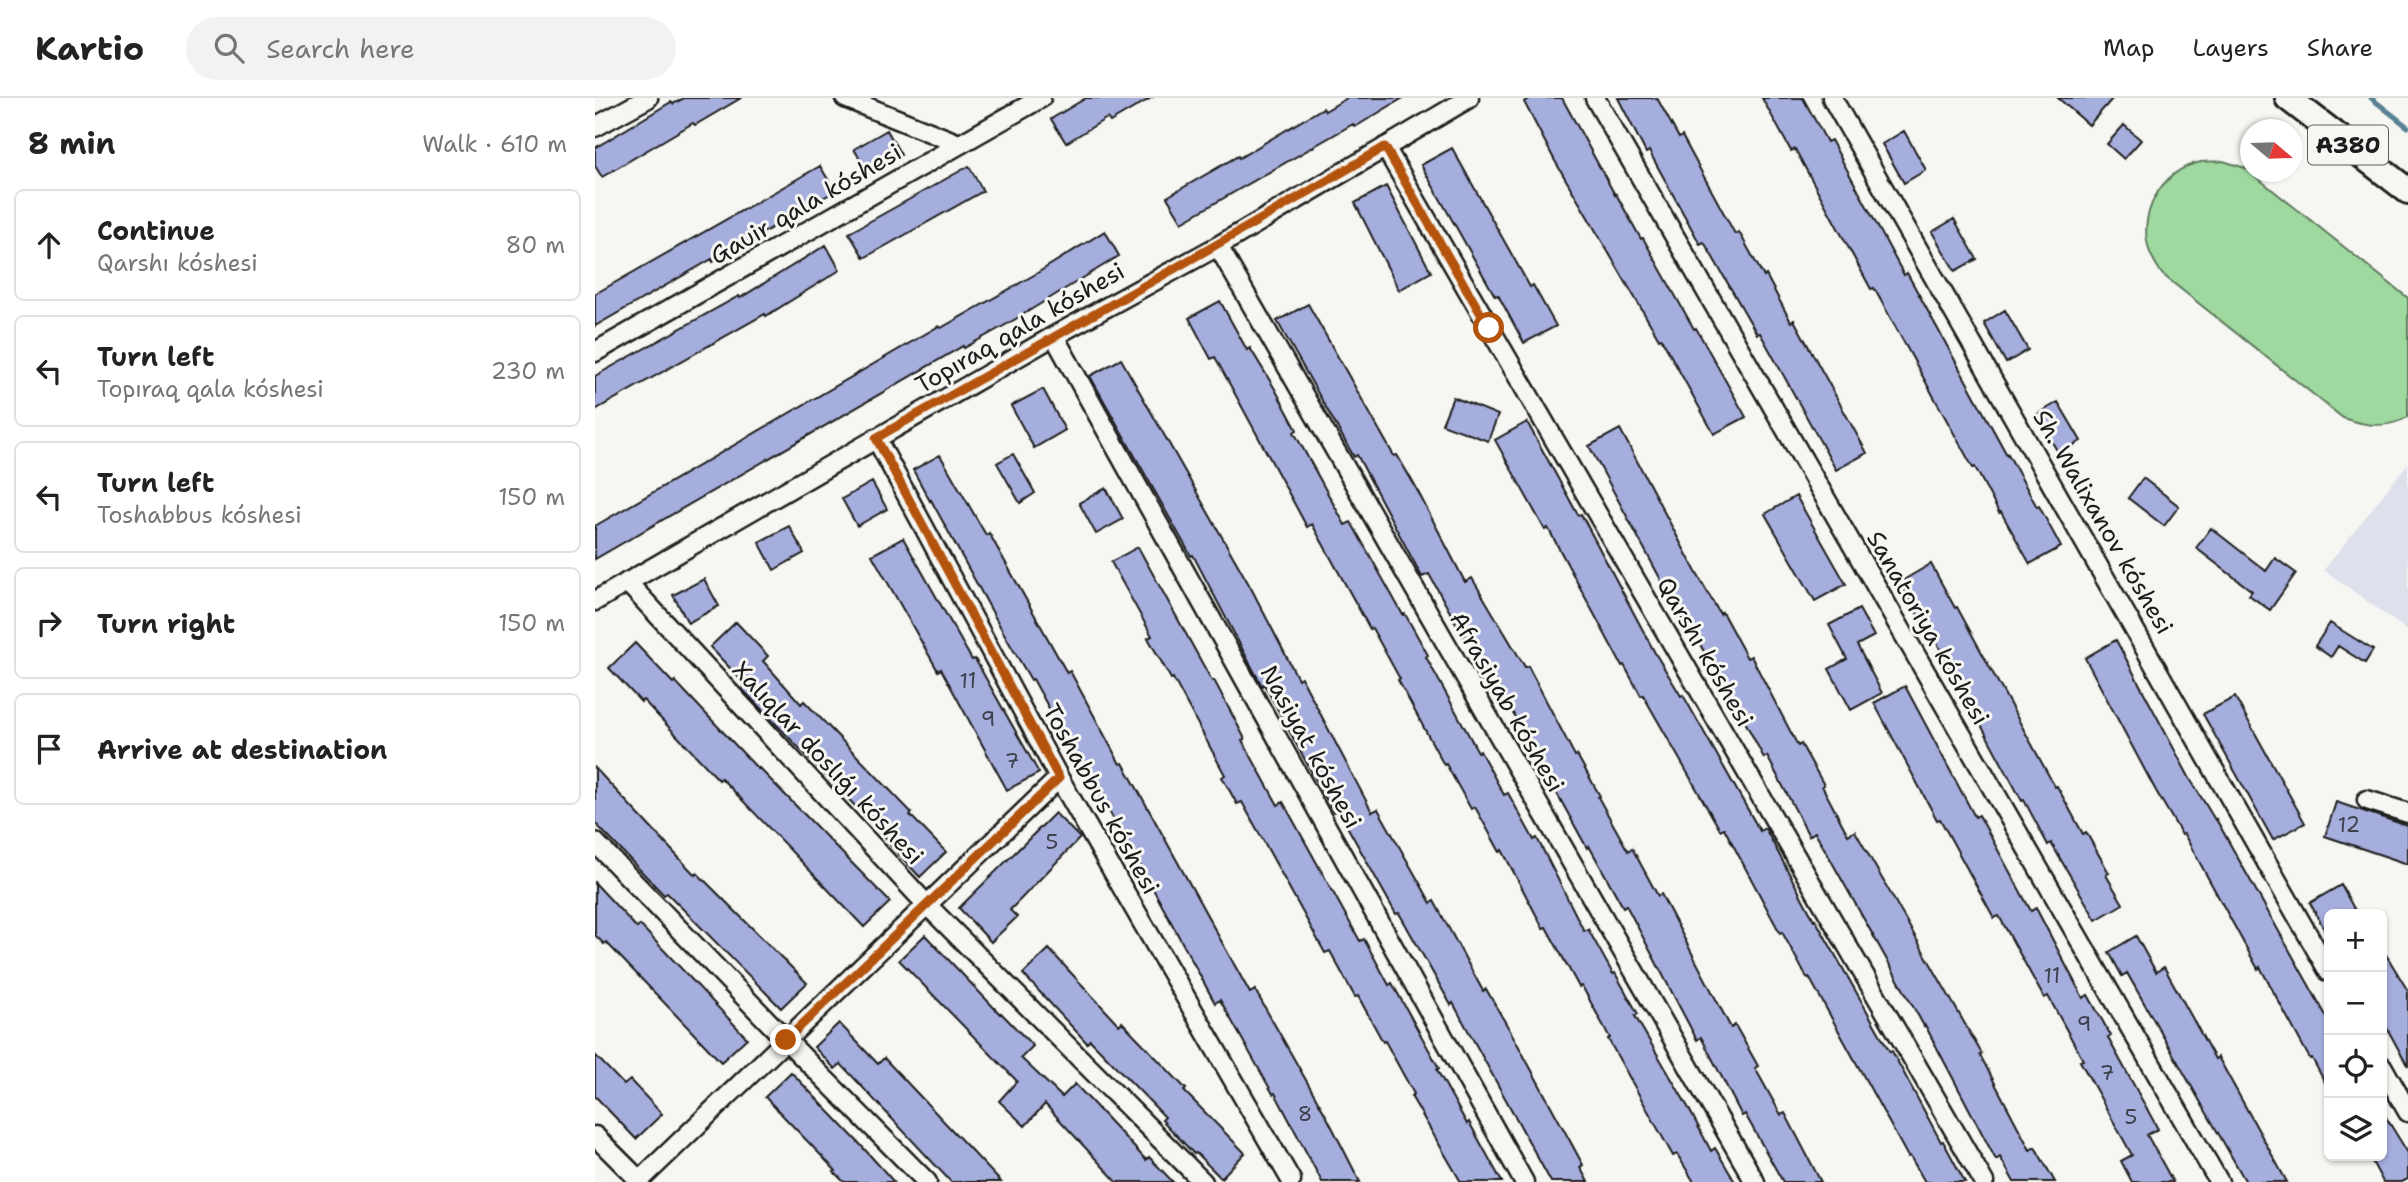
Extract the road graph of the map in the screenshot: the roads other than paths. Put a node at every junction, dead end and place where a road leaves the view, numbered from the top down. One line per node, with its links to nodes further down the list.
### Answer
1 (648, 98): 8 (street)
2 (845, 98): 9 (street)
3 (1041, 98): 9 (street, Gauir qala kóshesi)
4 (1469, 98): 10 (street, Topıraq qala kóshesi)
5 (1595, 98): 35 (street, Sanatoriya kóshesi)
6 (1832, 98): 23 (street, Sh. Walixanov kóshesi)
7 (2288, 98): 11 (highway, A380)
8 (595, 127)
9 (959, 144): 14 (street, Gauir qala kóshesi)
10 (1385, 147): 12 (street, Topıraq qala kóshesi); 34 (street, Qarshı kóshesi)
11 (2408, 191)
12 (1218, 246): 13 (street, Topıraq qala kóshesi); 33 (street, Afrasiyab kóshesi)
13 (1054, 336): 15 (street, Topıraq qala kóshesi); 32 (street, Nasiyat kóshesi)
14 (595, 352)
15 (876, 438): 16 (street, Topıraq qala kóshesi); 18 (street, Toshabbus kóshesi)
16 (627, 582): 17 (street, Topıraq qala kóshesi); 22 (street, Xalıqlar doslıǵı kóshesi)
17 (595, 601)
18 (1059, 778): 22 (street); 28 (street, Toshabbus kóshesi)
19 (2367, 800): 20 (street)
20 (2408, 813)
21 (595, 842): 24 (street)
22 (927, 905): 24 (street); 31 (street, Xalıqlar doslıǵı kóshesi)
23 (2324, 963)
24 (786, 1040): 29 (street); 30 (street)
25 (2387, 1075): 26 (street)
26 (2408, 1112)
27 (595, 1136): 29 (street)
28 (1291, 1180)
29 (640, 1182)
30 (927, 1182)
31 (1203, 1182)
32 (1524, 1182)
33 (1755, 1182)
34 (1984, 1182)
35 (2219, 1182)

